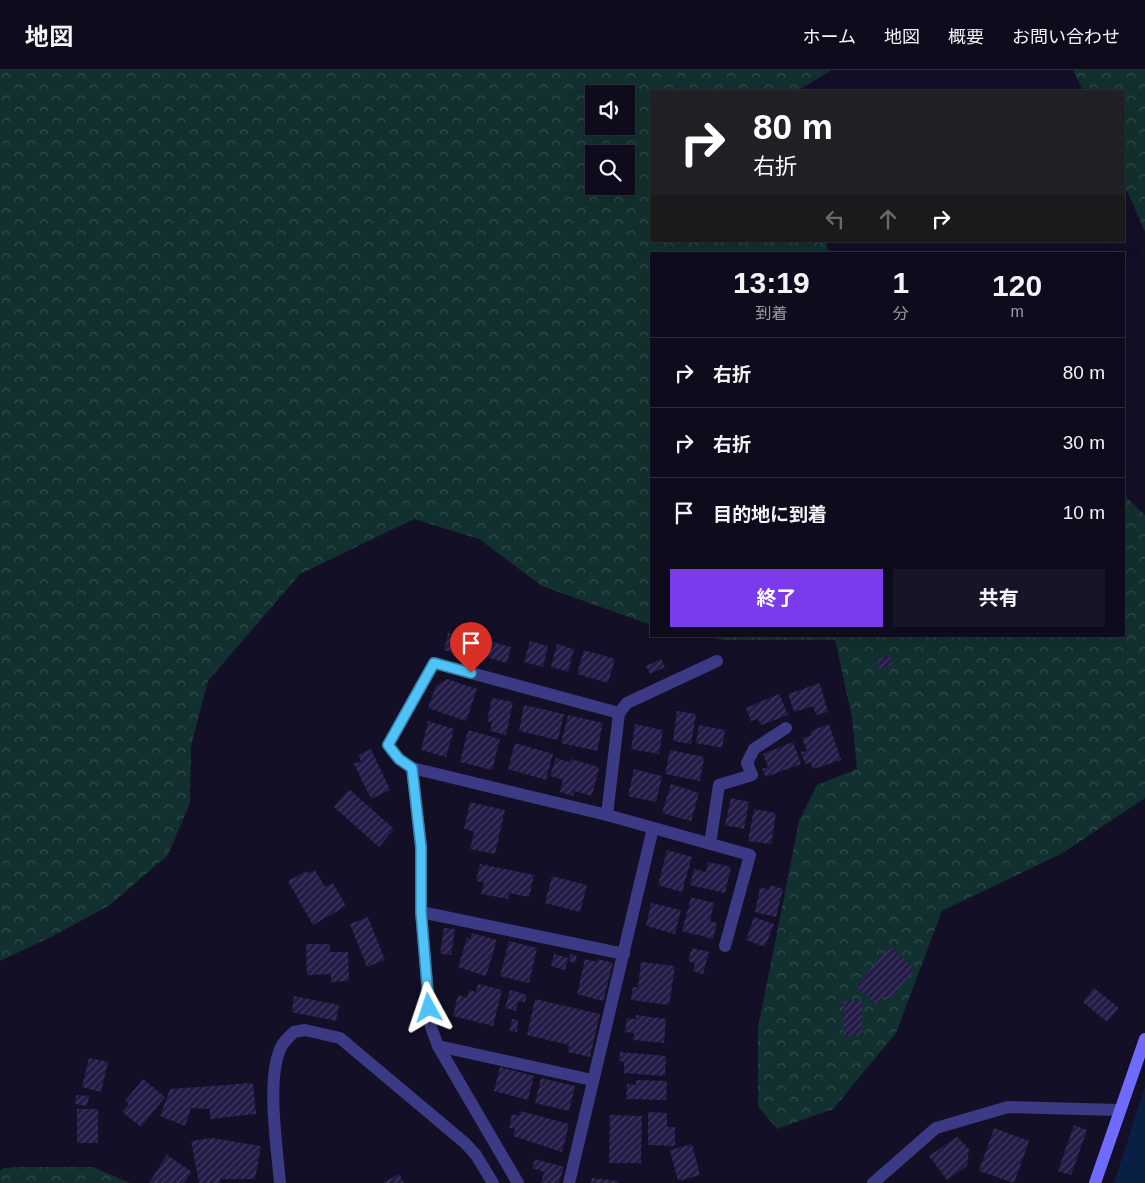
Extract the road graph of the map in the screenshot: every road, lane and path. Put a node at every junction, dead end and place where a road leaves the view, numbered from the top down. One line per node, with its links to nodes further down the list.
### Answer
1 (717, 661): 2 (street)
2 (619, 713): 4 (street); 5 (street)
3 (786, 728): 7 (street)
4 (412, 768): 5 (street); 8 (street)
5 (607, 815): 6 (street)
6 (653, 828): 7 (street); 10 (street)
7 (710, 844): 9 (street)
8 (421, 912): 10 (street); 12 (street)
9 (725, 946)
10 (624, 954): 13 (street)
11 (1145, 1039): 14 (street)
12 (438, 1046): 13 (street); 17 (street)
13 (592, 1080): 18 (street)
14 (1120, 1110): 19 (street); 20 (street)
15 (280, 1183): 16 (street)
16 (493, 1183)
17 (518, 1183)
18 (569, 1183)
19 (873, 1183)
20 (1095, 1183)

